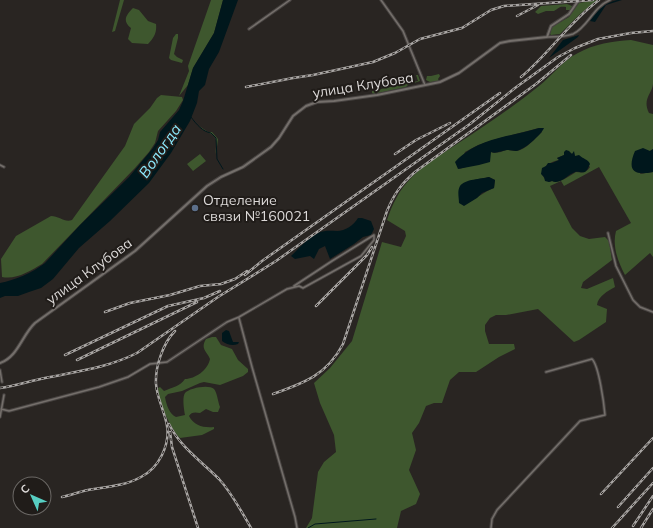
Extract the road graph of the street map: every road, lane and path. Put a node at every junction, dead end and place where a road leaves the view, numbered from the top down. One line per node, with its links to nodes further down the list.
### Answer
1 (290, 0): 5 (street)
2 (381, 0): 7 (street)
3 (581, 0): 6 (main road)
4 (610, 0): 6 (street, улица Клубова)
5 (249, 29)
6 (547, 37): 7 (main road, улица Клубова)
7 (425, 85): 14 (main road, улица Клубова)
8 (0, 166): 9 (street)
9 (4, 166)
10 (608, 233): 12 (street)
11 (294, 286): 11 (street); 13 (street)
12 (653, 312)
13 (239, 318): 19 (street); 21 (street)
14 (0, 363)
15 (0, 370): 17 (street)
16 (546, 372): 22 (street)
17 (2, 382)
18 (4, 395): 19 (street)
19 (2, 409): 20 (street)
20 (0, 417)
21 (297, 528)
22 (491, 528)

